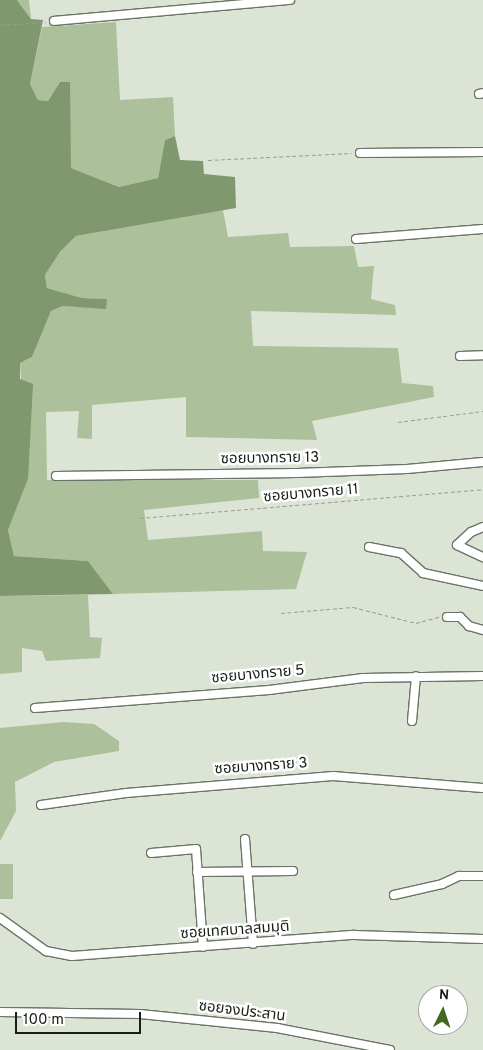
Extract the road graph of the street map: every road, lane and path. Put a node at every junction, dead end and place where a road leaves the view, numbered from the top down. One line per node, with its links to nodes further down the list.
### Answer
1 (290, 0): 2 (street)
2 (54, 21): 3 (path)
3 (0, 25)
4 (483, 152): 5 (street)
5 (360, 153): 6 (path)
6 (208, 160)
7 (483, 229): 8 (street)
8 (356, 239)
9 (483, 355): 10 (street)
10 (460, 356)
11 (483, 411): 12 (path)
12 (398, 422)
13 (483, 462): 14 (street, ซอยบางทราย 13)
14 (56, 476)
15 (483, 488): 16 (path, ซอยบางทราย 11)
16 (140, 518)
17 (483, 526): 19 (street)
18 (369, 546): 20 (street)
19 (483, 557)
20 (483, 586)
21 (281, 613): 22 (path)
22 (447, 617): 23 (street)
23 (483, 630)
24 (416, 676): 25 (street, ซอยบางทราย 5); 26 (street, ซอยบางทราย 5); 27 (street)
25 (483, 676)
26 (35, 708)
27 (412, 722)
28 (483, 788): 29 (street, ซอยบางทราย 3)
29 (41, 805)
30 (246, 839): 34 (street)
31 (151, 853): 33 (street)
32 (293, 871): 34 (street)
33 (197, 872): 34 (street); 40 (street)
34 (248, 872): 39 (street)
35 (483, 876): 36 (street)
36 (394, 895)
37 (0, 918): 40 (street, ซอยเทศบาลสมมุติ)
38 (483, 939): 39 (street, ซอยเทศบาลสมมุติ)
39 (253, 944): 40 (street, ซอยเทศบาลสมมุติ)
40 (203, 947)
41 (0, 1012): 42 (street, ซอยจงประสาน)
42 (390, 1050)

